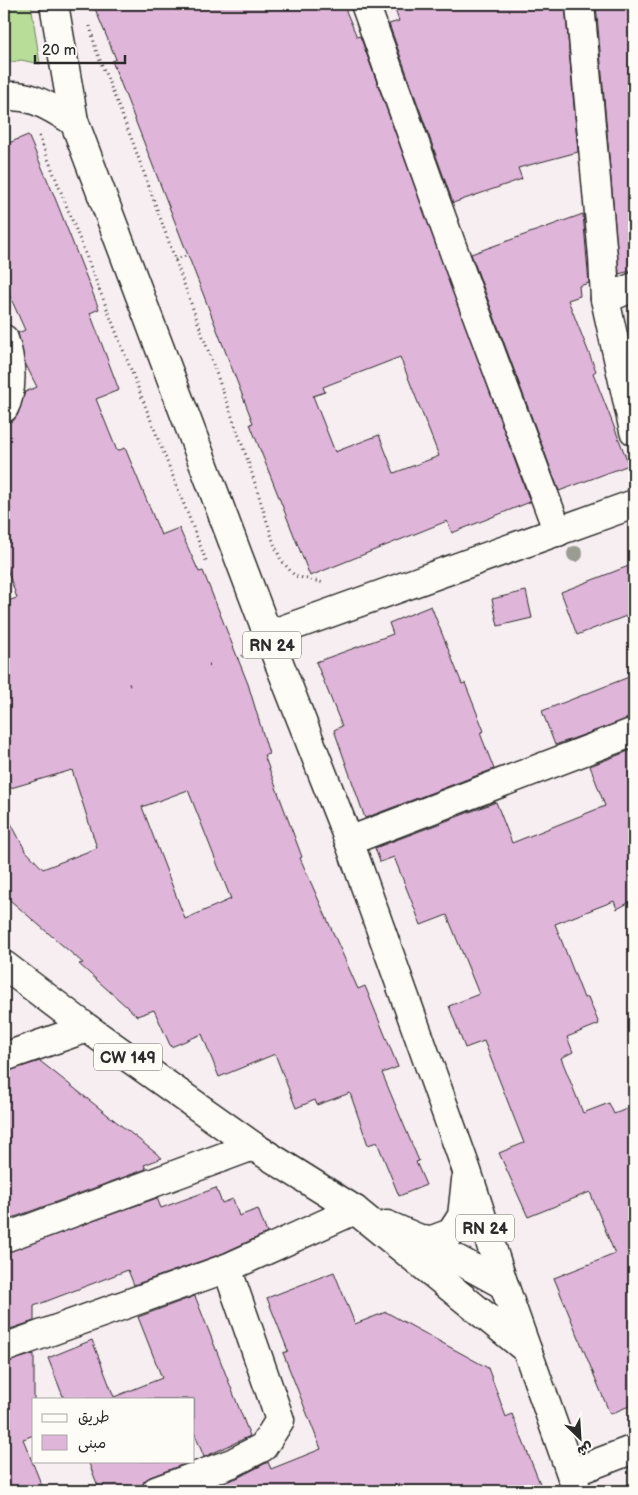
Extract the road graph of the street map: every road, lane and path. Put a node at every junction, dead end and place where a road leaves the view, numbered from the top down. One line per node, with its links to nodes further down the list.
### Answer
1 (54, 4): 6 (main road, RN 24)
2 (365, 4): 16 (main road)
3 (580, 4): 11 (main road)
4 (89, 22): 9 (path)
5 (4, 97): 6 (main road)
6 (74, 120): 19 (main road, RN 24)
7 (35, 129): 17 (path)
8 (188, 256): 9 (path)
9 (176, 260): 18 (path)
10 (634, 287): 11 (main road)
11 (604, 299): 14 (main road)
12 (4, 339): 13 (main road)
13 (4, 408)
14 (634, 432)
15 (634, 504): 16 (main road)
16 (558, 532): 19 (main road)
17 (208, 565)
18 (331, 583)
19 (268, 635): 23 (main road, RN 24)
20 (240, 647): 21 (path)
21 (240, 657)
22 (634, 732): 23 (main road)
23 (349, 841): 28 (main road, RN 24)
24 (4, 965): 25 (main road, CW 149)
25 (87, 1028): 26 (main road); 27 (main road, CW 149)
26 (4, 1057)
27 (253, 1146): 29 (main road, CW 149); 30 (main road)
28 (467, 1171): 31 (main road); 33 (main road, RN 24)
29 (355, 1210): 31 (main road); 32 (main road); 35 (main road, CW 149)
30 (4, 1238)
31 (420, 1239): 33 (main road)
32 (227, 1268): 34 (main road); 38 (main road)
33 (504, 1285): 35 (main road, RN 24)
34 (4, 1348)
35 (527, 1350): 37 (main road, RN 24)
36 (634, 1449): 37 (main road)
37 (574, 1482)
38 (156, 1491)

